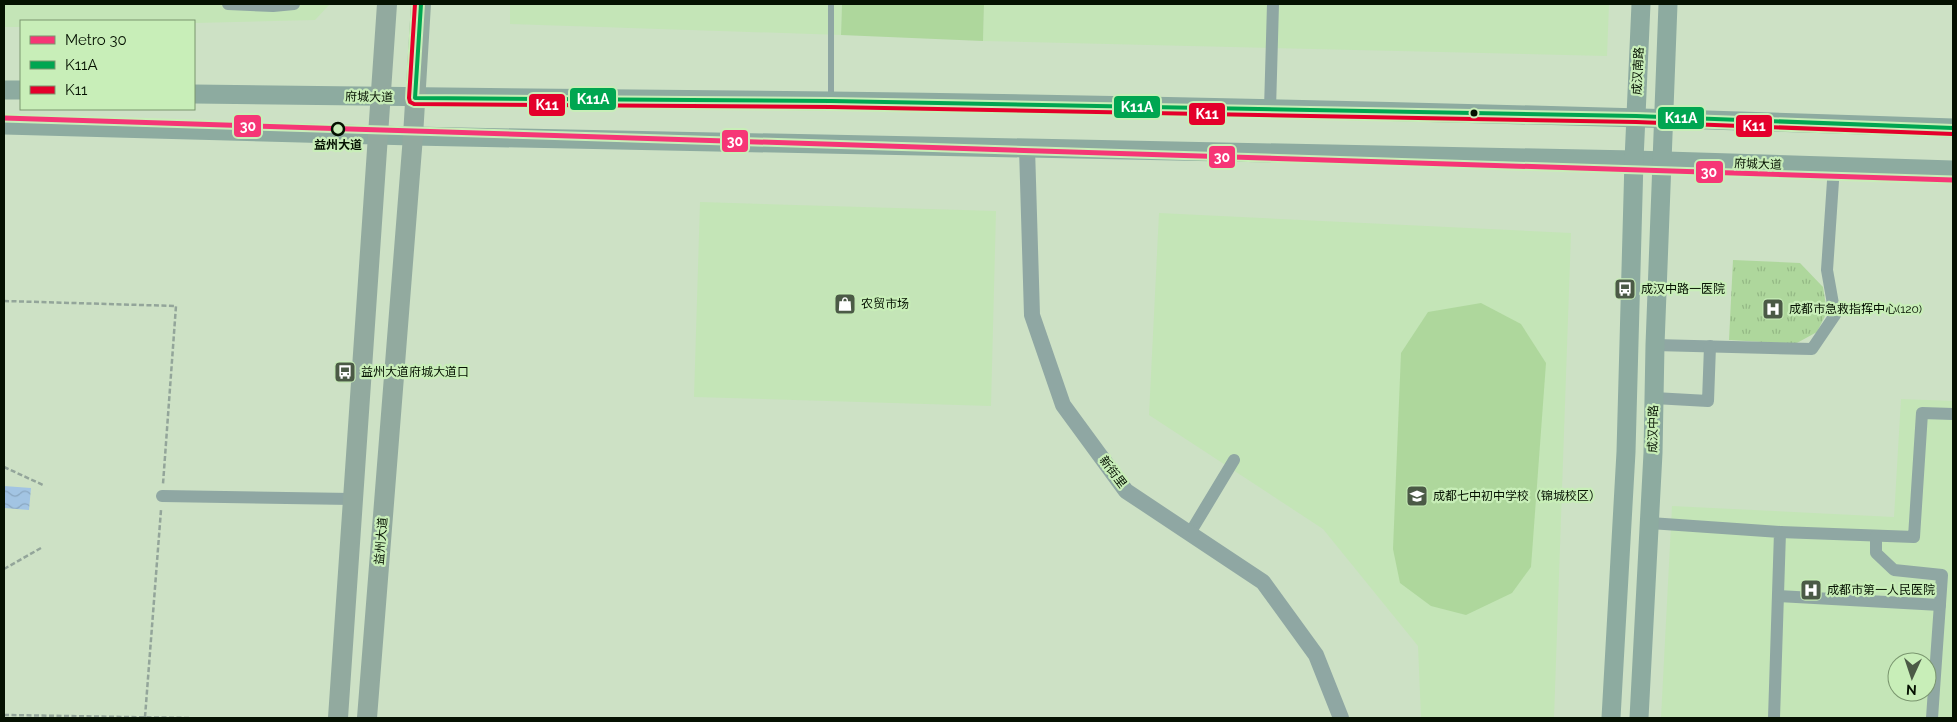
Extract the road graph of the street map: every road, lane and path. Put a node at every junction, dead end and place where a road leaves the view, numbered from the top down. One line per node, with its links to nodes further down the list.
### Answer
1 (228, 4): 2 (street)
2 (294, 4)
3 (387, 4): 12 (main road)
4 (421, 4): 13 (main road, 益州大道)
5 (831, 4): 14 (lane)
6 (1273, 4): 15 (street)
7 (1641, 4): 16 (main road, 成汉南路)
8 (1668, 4): 17 (main road)
9 (4, 90): 10 (main road)
10 (20, 90)
11 (195, 94): 12 (main road, 府城大道)
12 (380, 97): 13 (main road, 府城大道); 20 (main road)
13 (415, 98): 14 (main road, 府城大道); 21 (main road, 益州大道)
14 (831, 101): 15 (main road, 府城大道)
15 (1270, 109): 16 (main road, 府城大道)
16 (1636, 116): 17 (main road, 府城大道); 23 (main road, 成汉南路)
17 (1663, 118): 19 (main road, 府城大道); 24 (main road, 成汉中路)
18 (4, 125): 20 (main road, 府城大道)
19 (1953, 128)
20 (379, 135): 21 (main road, 府城大道); 36 (main road)
21 (413, 136): 22 (main road, 府城大道); 49 (main road, 益州大道)
22 (1027, 148): 23 (main road, 府城大道); 39 (street, 新街里)
23 (1634, 160): 24 (main road, 府城大道); 51 (main road)
24 (1662, 161): 25 (main road, 府城大道); 28 (main road, 成汉中路)
25 (1834, 166): 26 (main road, 府城大道); 29 (street)
26 (1953, 170)
27 (4, 301): 35 (path)
28 (1655, 345): 29 (street); 30 (main road, 成汉中路)
29 (1710, 346): 30 (street)
30 (1654, 398): 37 (main road, 成汉中路)
31 (1953, 414): 40 (street)
32 (1234, 460): 39 (street)
33 (4, 467): 34 (path)
34 (42, 485)
35 (162, 496): 36 (street); 46 (path)
36 (352, 499): 48 (main road)
37 (1650, 523): 38 (street); 52 (main road, 成汉中路)
38 (1780, 532): 40 (street); 43 (street)
39 (1190, 533): 50 (street, 新街里)
40 (1876, 536): 44 (street)
41 (41, 548): 42 (path)
42 (4, 569)
43 (1778, 596): 44 (street); 53 (street)
44 (1940, 606): 54 (street)
45 (4, 715): 46 (path)
46 (145, 718): 47 (path)
47 (190, 718)
48 (338, 718)
49 (367, 718)
50 (1341, 718)
51 (1611, 718)
52 (1639, 718)
53 (1774, 718)
54 (1932, 718)

